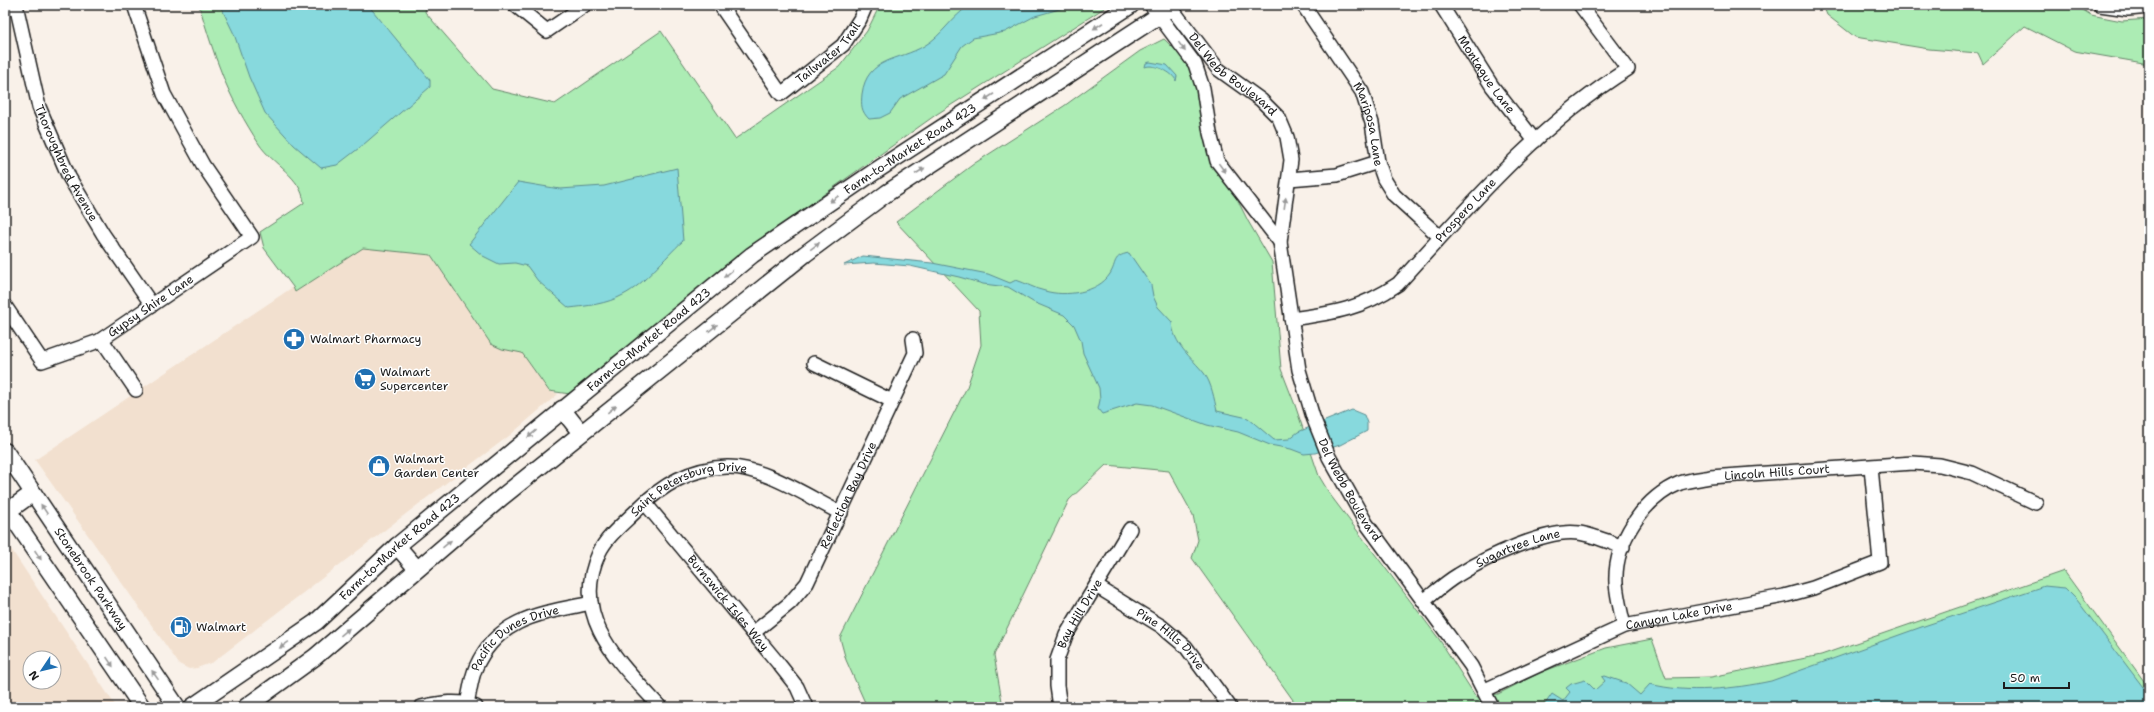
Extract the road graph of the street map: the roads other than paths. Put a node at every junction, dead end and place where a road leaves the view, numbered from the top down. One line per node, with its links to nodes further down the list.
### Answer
1 (16, 5): 19 (street, Thoroughbred Avenue)
2 (134, 5): 19 (street, Gypsy Shire Lane)
3 (515, 5): 4 (street)
4 (585, 5)
5 (720, 5): 6 (street, Tailwater Trail)
6 (866, 5)
7 (1131, 5): 27 (main road, Farm-to-Market Road 423, one-way to 27)
8 (1303, 5): 15 (street, Mariposa Lane)
9 (1441, 5): 14 (street, Montague Lane)
10 (1580, 5): 14 (street, Prospero Lane)
11 (2100, 5): 12 (street)
12 (2149, 7)
13 (1165, 8): 16 (street, Del Webb Boulevard); 18 (street, Del Webb Boulevard, one-way to 18); 28 (main road, Farm-to-Market Road 423, one-way to 13)
14 (1535, 141): 17 (street, Prospero Lane)
15 (1378, 162): 16 (street); 17 (street, Mariposa Lane)
16 (1288, 179): 18 (street, Del Webb Boulevard, one-way to 16)
17 (1440, 238): 21 (street, Prospero Lane)
18 (1280, 242): 21 (street, Del Webb Boulevard)
19 (152, 305): 22 (street, Gypsy Shire Lane)
20 (5, 306): 22 (street, Gypsy Shire Lane)
21 (1291, 320): 41 (street, Del Webb Boulevard)
22 (102, 340): 25 (street)
23 (913, 340): 26 (street, Reflection Bay Drive)
24 (814, 362): 26 (street)
25 (136, 390)
26 (892, 401): 35 (street, Reflection Bay Drive)
27 (562, 409): 28 (main road); 37 (main road, Farm-to-Market Road 423, one-way to 37)
28 (581, 433): 39 (main road, Farm-to-Market Road 423, one-way to 28)
29 (5, 451): 31 (main road, Stonebrook Parkway)
30 (1871, 467): 33 (street, Lincoln Hills Court); 38 (street, Lincoln Hills Court); 43 (street, Canyon Lake Drive)
31 (33, 494): 34 (main road); 48 (main road, Stonebrook Parkway, one-way to 31)
32 (644, 502): 35 (street, Saint Petersburg Drive); 42 (street, Saint Petersburg Drive); 44 (street, Burnswick Isles Way)
33 (2036, 504)
34 (7, 508): 47 (main road, one-way to 47)
35 (841, 513): 44 (street, Reflection Bay Drive)
36 (1130, 529): 40 (street, Bay Hill Drive)
37 (397, 546): 39 (main road); 49 (main road, Farm-to-Market Road 423, one-way to 49)
38 (1623, 547): 41 (street, Sugartree Lane); 43 (street, Lincoln Hills Court)
39 (417, 569): 50 (main road, Farm-to-Market Road 423, one-way to 39)
40 (1096, 586): 54 (street, Bay Hill Drive); 55 (street, Pine Hills Drive)
41 (1424, 601): 45 (street, Del Webb Boulevard)
42 (591, 603): 46 (street, Pacific Dunes Drive); 52 (street, Saint Petersburg Drive)
43 (1624, 626): 45 (street, Canyon Lake Drive)
44 (753, 633): 53 (street, Burnswick Isles Way)
45 (1485, 690): 56 (street, Del Webb Boulevard)
46 (472, 705): 51 (street)
47 (142, 707)
48 (177, 707)
49 (192, 707)
50 (246, 707)
51 (421, 707)
52 (660, 707)
53 (806, 707)
54 (1060, 707)
55 (1230, 707)
56 (1492, 707)

